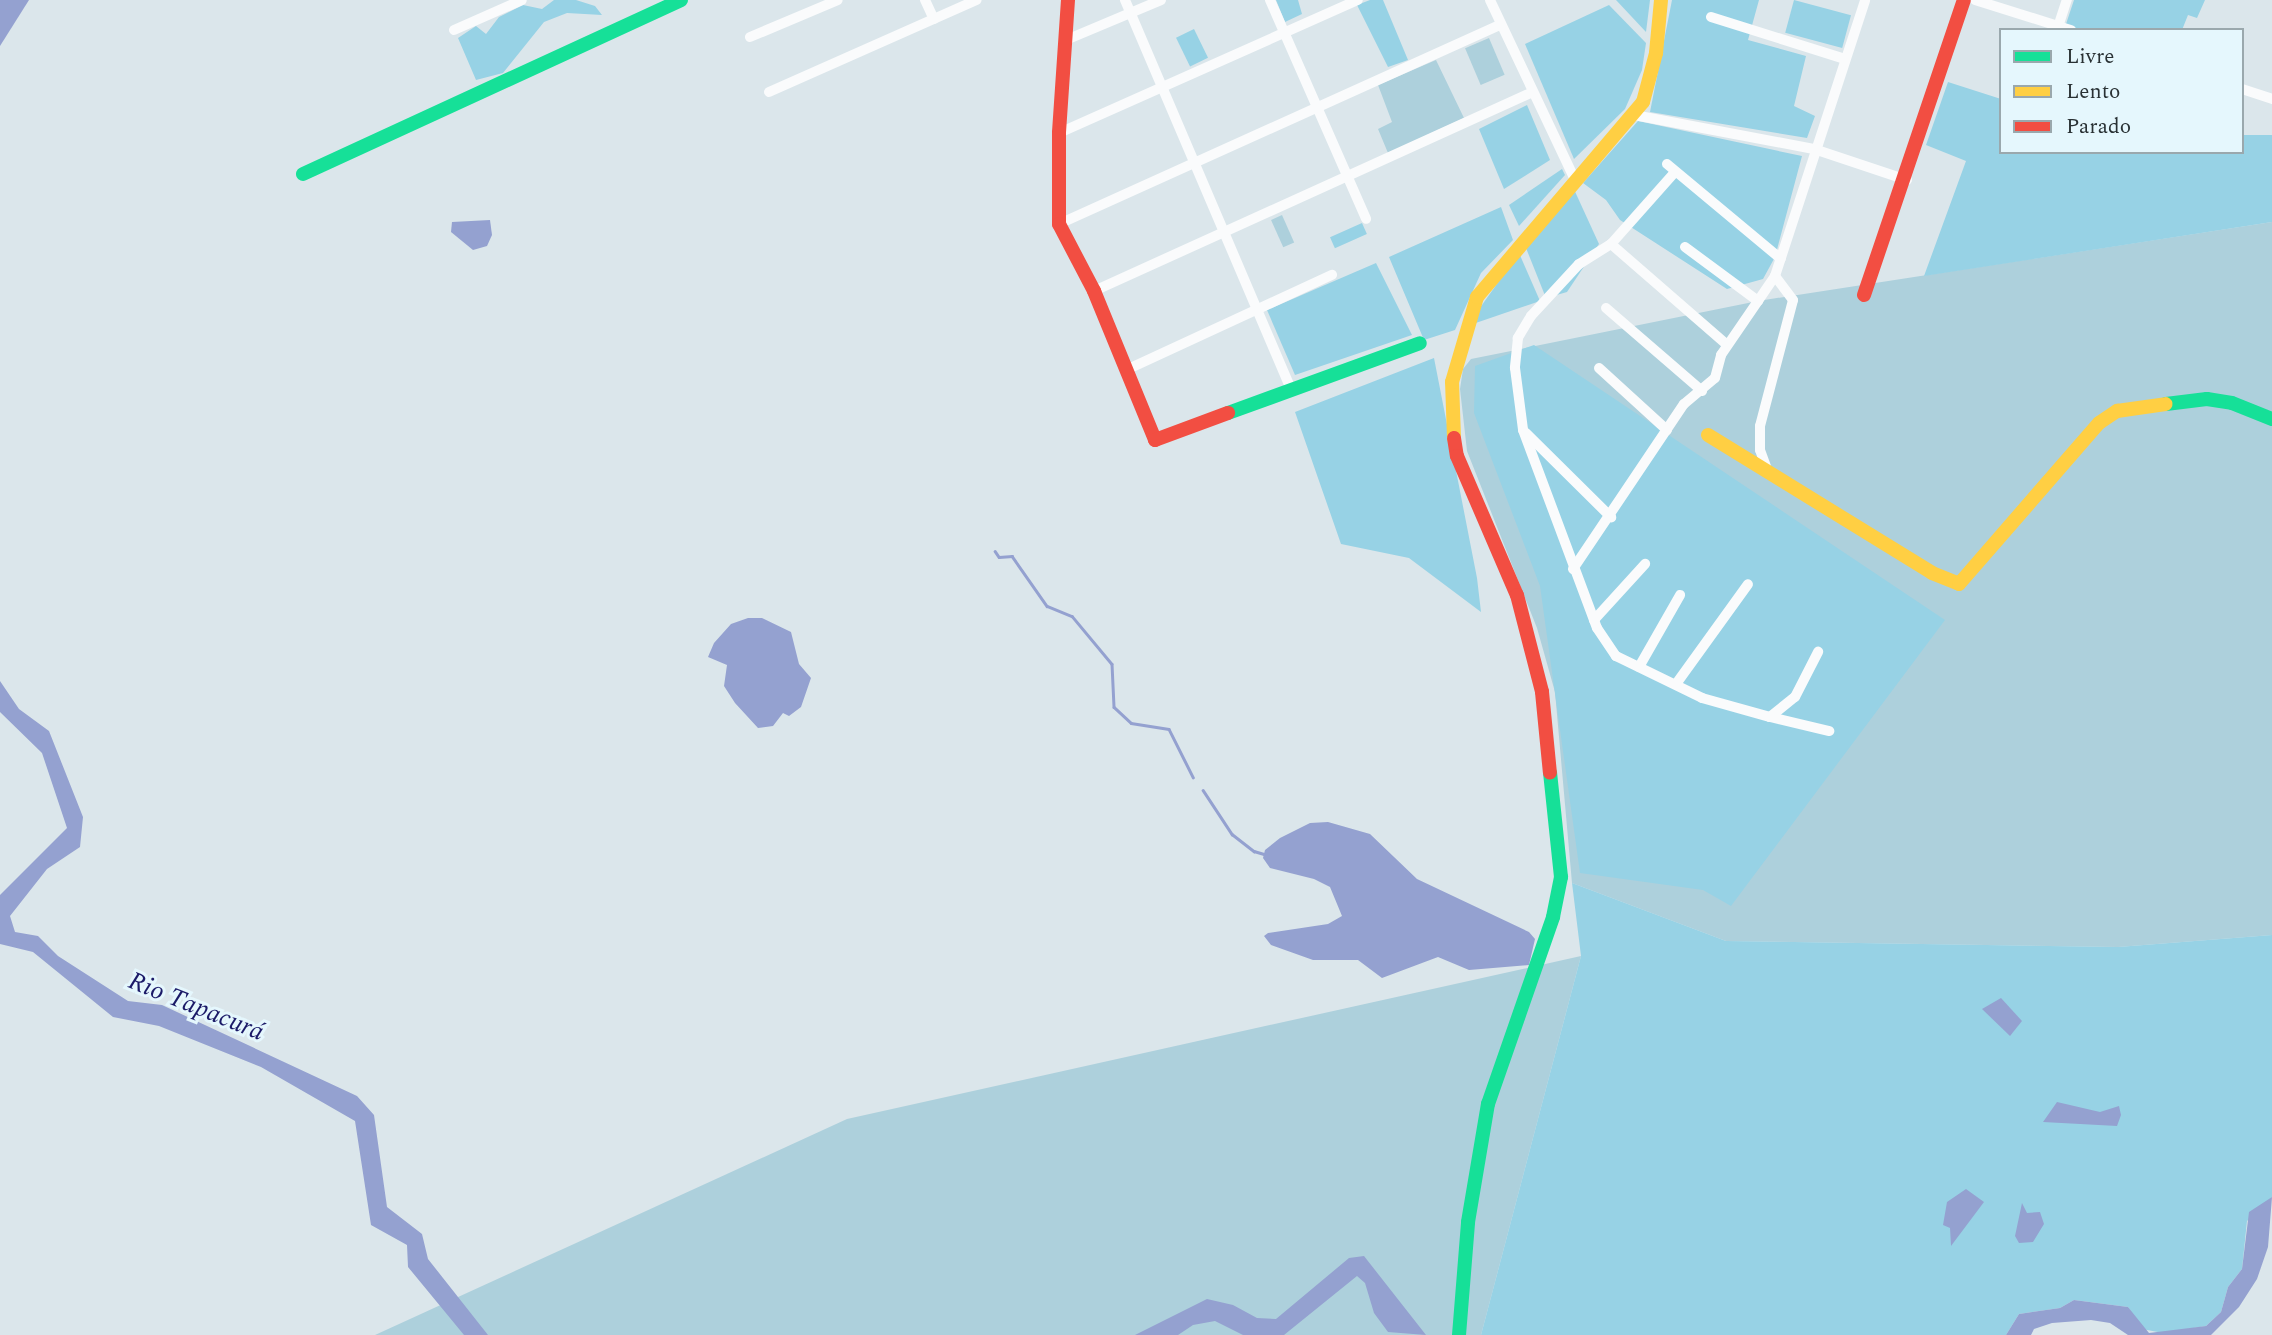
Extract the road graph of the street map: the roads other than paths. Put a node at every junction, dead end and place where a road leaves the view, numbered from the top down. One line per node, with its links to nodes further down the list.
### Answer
1 (522, 0): 22 (street)
2 (681, 0): 37 (street)
3 (838, 0): 24 (street)
4 (925, 0): 19 (street)
5 (977, 0): 19 (street)
6 (1069, 0): 25 (street)
7 (1125, 0): 17 (street)
8 (1161, 0): 17 (street)
9 (1270, 0): 23 (street)
10 (1358, 0): 23 (street)
11 (1490, 0): 20 (street)
12 (1661, 0): 33 (street)
13 (1865, 0): 26 (street)
14 (1964, 0): 40 (street)
15 (1975, 0): 21 (street)
16 (2067, 0): 21 (street)
17 (1132, 13): 25 (street); 27 (street)
18 (1711, 17): 26 (street)
19 (934, 19): 29 (street)
20 (1502, 24): 30 (street); 32 (street)
21 (2057, 28)
22 (454, 30)
23 (1283, 30): 27 (street); 32 (street)
24 (750, 37)
25 (1066, 40): 34 (street)
26 (1845, 59): 35 (street)
27 (1163, 86): 34 (street); 36 (street)
28 (2244, 90): 31 (street)
29 (769, 92)
30 (1531, 93): 38 (street); 39 (street)
31 (2272, 99)
32 (1315, 107): 36 (street); 38 (street)
33 (1634, 116): 35 (street); 39 (street)
34 (1059, 133): 42 (street)
35 (1814, 149): 40 (street); 46 (street)
36 (1194, 160): 42 (street); 43 (street)
37 (303, 174)
38 (1348, 177): 41 (street); 43 (street)
39 (1574, 178): 76 (street)
40 (1907, 180): 50 (street)
41 (1366, 219)
42 (1059, 224): 49 (street)
43 (1224, 231): 49 (street); 52 (street)
44 (1611, 244): 46 (street); 55 (street); 61 (street)
45 (1685, 247): 51 (street)
46 (1780, 259): 48 (street)
47 (1332, 275): 52 (street)
48 (1775, 276): 51 (street); 64 (street)
49 (1094, 291): 57 (street)
50 (1864, 295)
51 (1758, 301): 55 (street)
52 (1257, 308): 57 (street); 58 (street)
53 (1606, 308): 59 (street)
54 (1420, 343): 58 (street)
55 (1727, 345): 59 (street)
56 (1598, 368): 62 (street)
57 (1126, 370): 58 (street)
58 (1290, 387)
59 (1702, 391): 62 (street)
60 (2272, 419): 64 (street)
61 (1523, 430): 65 (street); 67 (street)
62 (1667, 430): 65 (street)
63 (1708, 435): 64 (street)
64 (1768, 472)
65 (1611, 517): 67 (street)
66 (1645, 564): 70 (street)
67 (1573, 569): 70 (street)
68 (1748, 584): 73 (street)
69 (1681, 595): 72 (street)
70 (1594, 620): 72 (street)
71 (1818, 652): 74 (street)
72 (1639, 667): 73 (street)
73 (1676, 684): 74 (street)
74 (1770, 717): 75 (street)
75 (1829, 731)
76 (1459, 1335)

